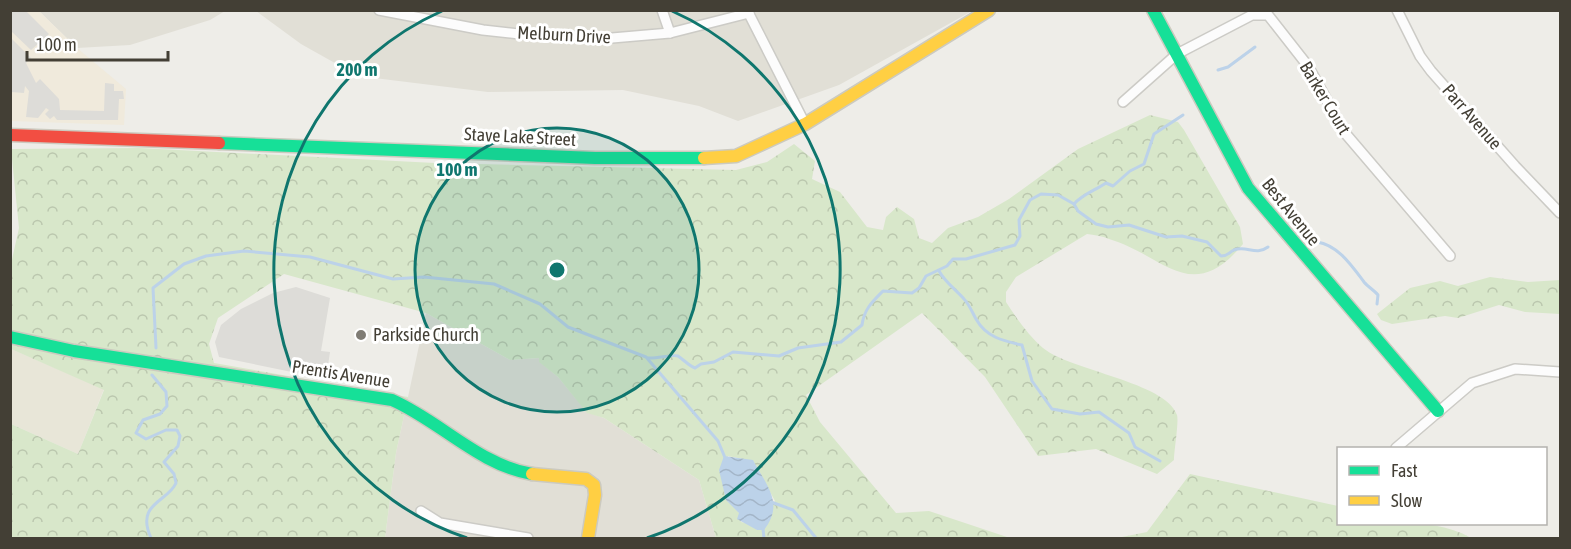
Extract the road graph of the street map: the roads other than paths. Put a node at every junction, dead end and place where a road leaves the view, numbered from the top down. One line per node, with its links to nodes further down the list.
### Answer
1 (379, 10): 7 (street, Melburn Drive)
2 (662, 10): 7 (street)
3 (989, 10): 10 (street, Stave Lake Street)
4 (1153, 10): 8 (street, Best Avenue)
5 (1397, 10): 12 (street, Parr Avenue)
6 (748, 12): 7 (street, Melburn Drive); 10 (street)
7 (669, 33)
8 (1177, 54): 9 (street, Barker Court); 13 (street, Barker Court); 16 (street, Best Avenue)
9 (1122, 102)
10 (805, 124): 11 (street, Stave Lake Street)
11 (10, 135)
12 (1560, 213)
13 (1450, 256)
14 (10, 337): 20 (street, Prentis Avenue)
15 (1560, 372): 16 (street)
16 (1438, 411): 17 (street)
17 (1397, 447)
18 (421, 511): 19 (street)
19 (528, 538)
20 (588, 538)

